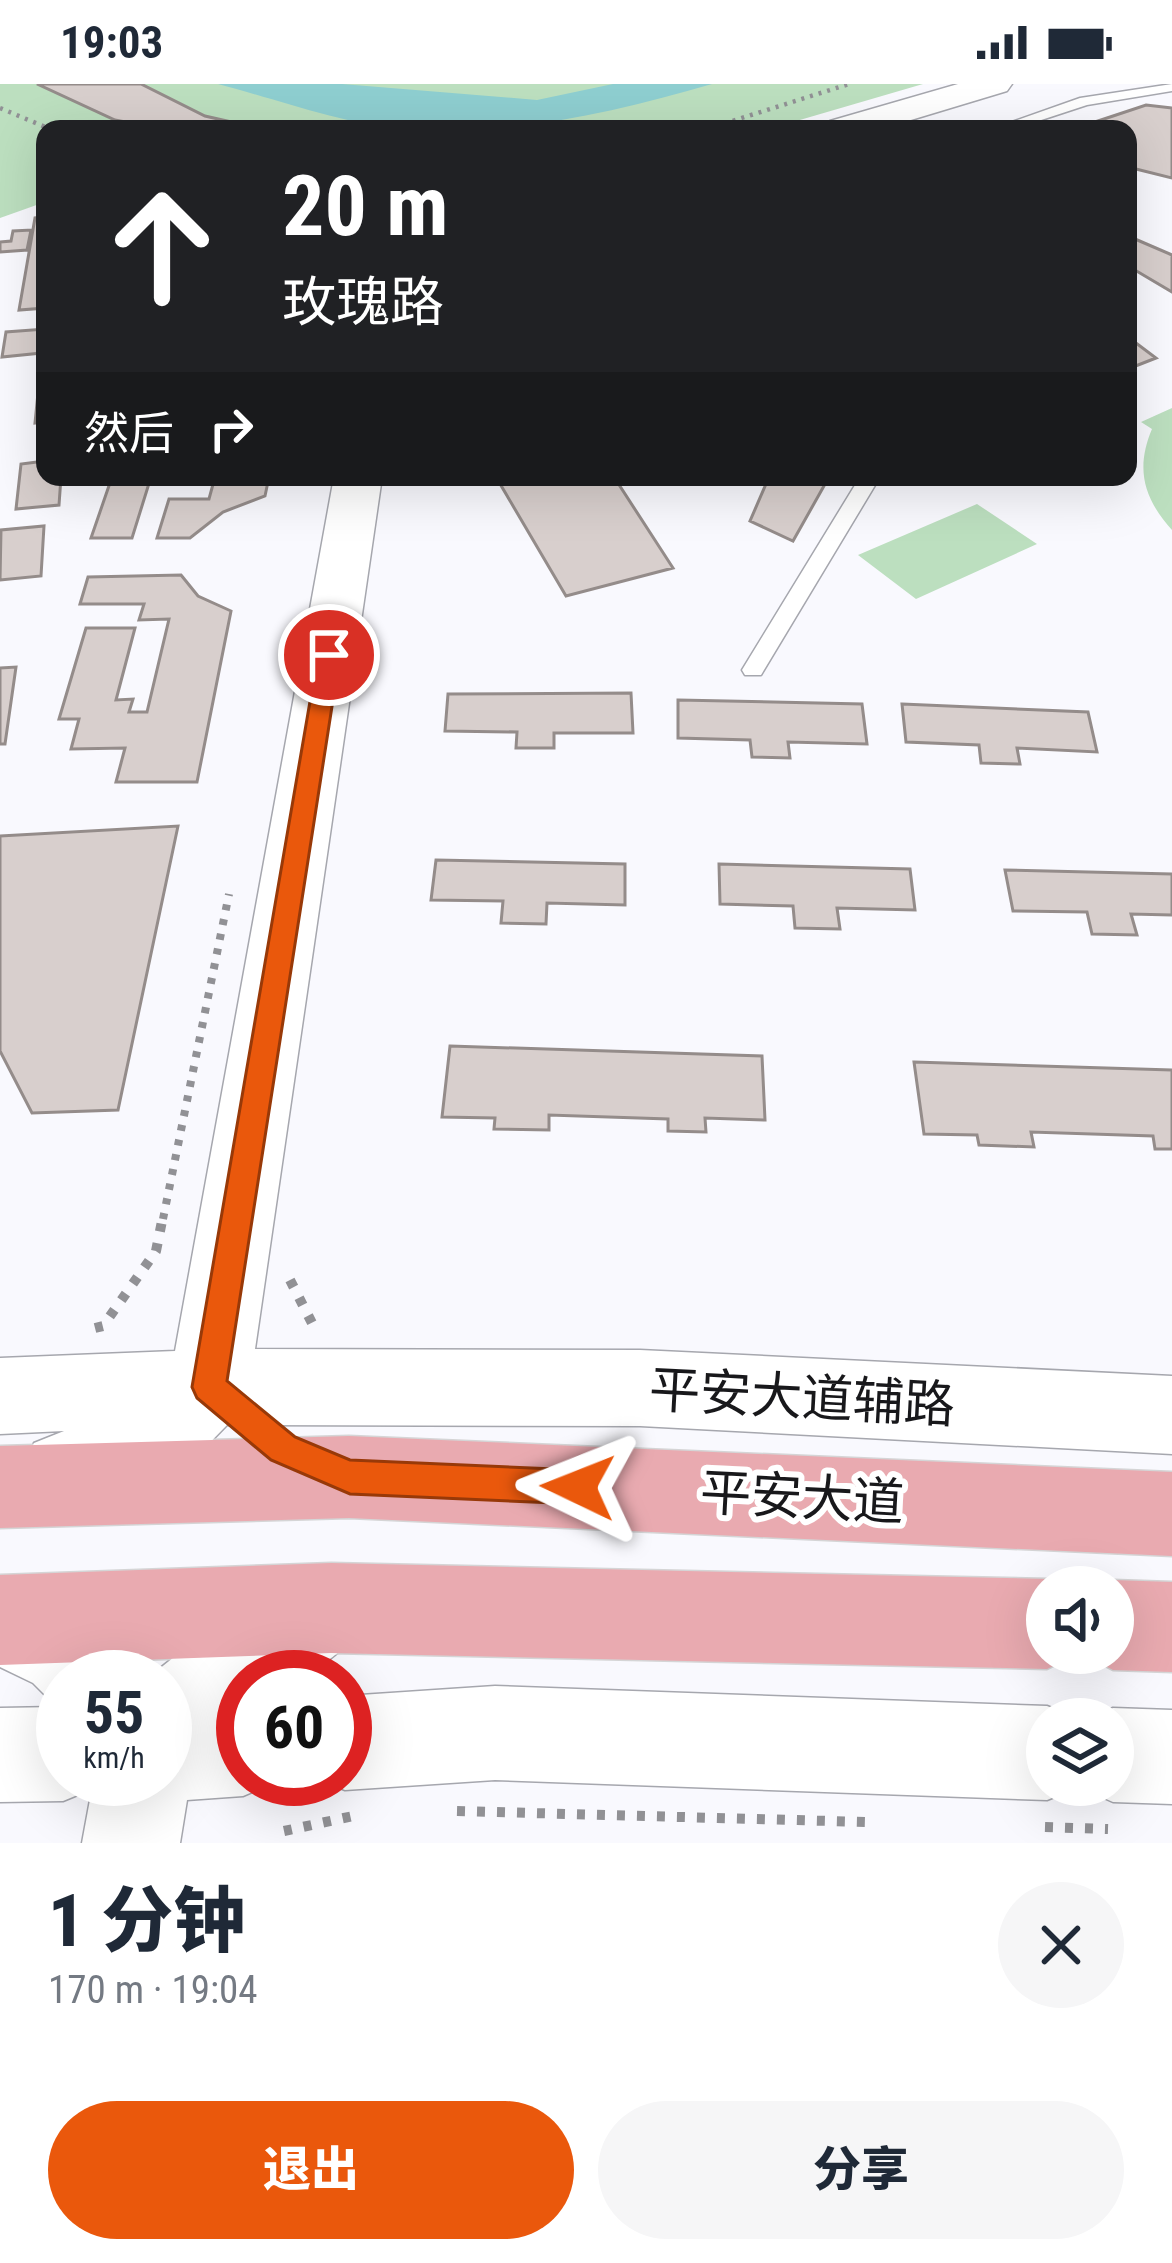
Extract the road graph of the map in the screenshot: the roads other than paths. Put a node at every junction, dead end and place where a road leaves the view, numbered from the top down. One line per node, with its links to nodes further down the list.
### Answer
1 (995, 84): 3 (street)
2 (1172, 87): 4 (lane)
3 (873, 120)
4 (1027, 120)
5 (357, 486): 8 (street)
6 (865, 486): 7 (lane)
7 (753, 670)
8 (209, 1387): 9 (street, 平安大道辅路); 10 (street, 平安大道辅路); 11 (street); 12 (street)
9 (0, 1396)
10 (1172, 1415)
11 (350, 1477): 12 (main road, 平安大道); 13 (main road, 平安大道)
12 (12, 1486)
13 (1172, 1514)
14 (331, 1608): 15 (main road); 16 (main road); 20 (street)
15 (1, 1620): 19 (street)
16 (1026, 1624)
17 (1134, 1626): 18 (main road)
18 (1172, 1627)
19 (62, 1650)
20 (192, 1695)
21 (36, 1754): 22 (street)
22 (0, 1755)
23 (372, 1772): 24 (street)
24 (1026, 1789)
25 (137, 1806): 26 (street)
26 (131, 1843)

